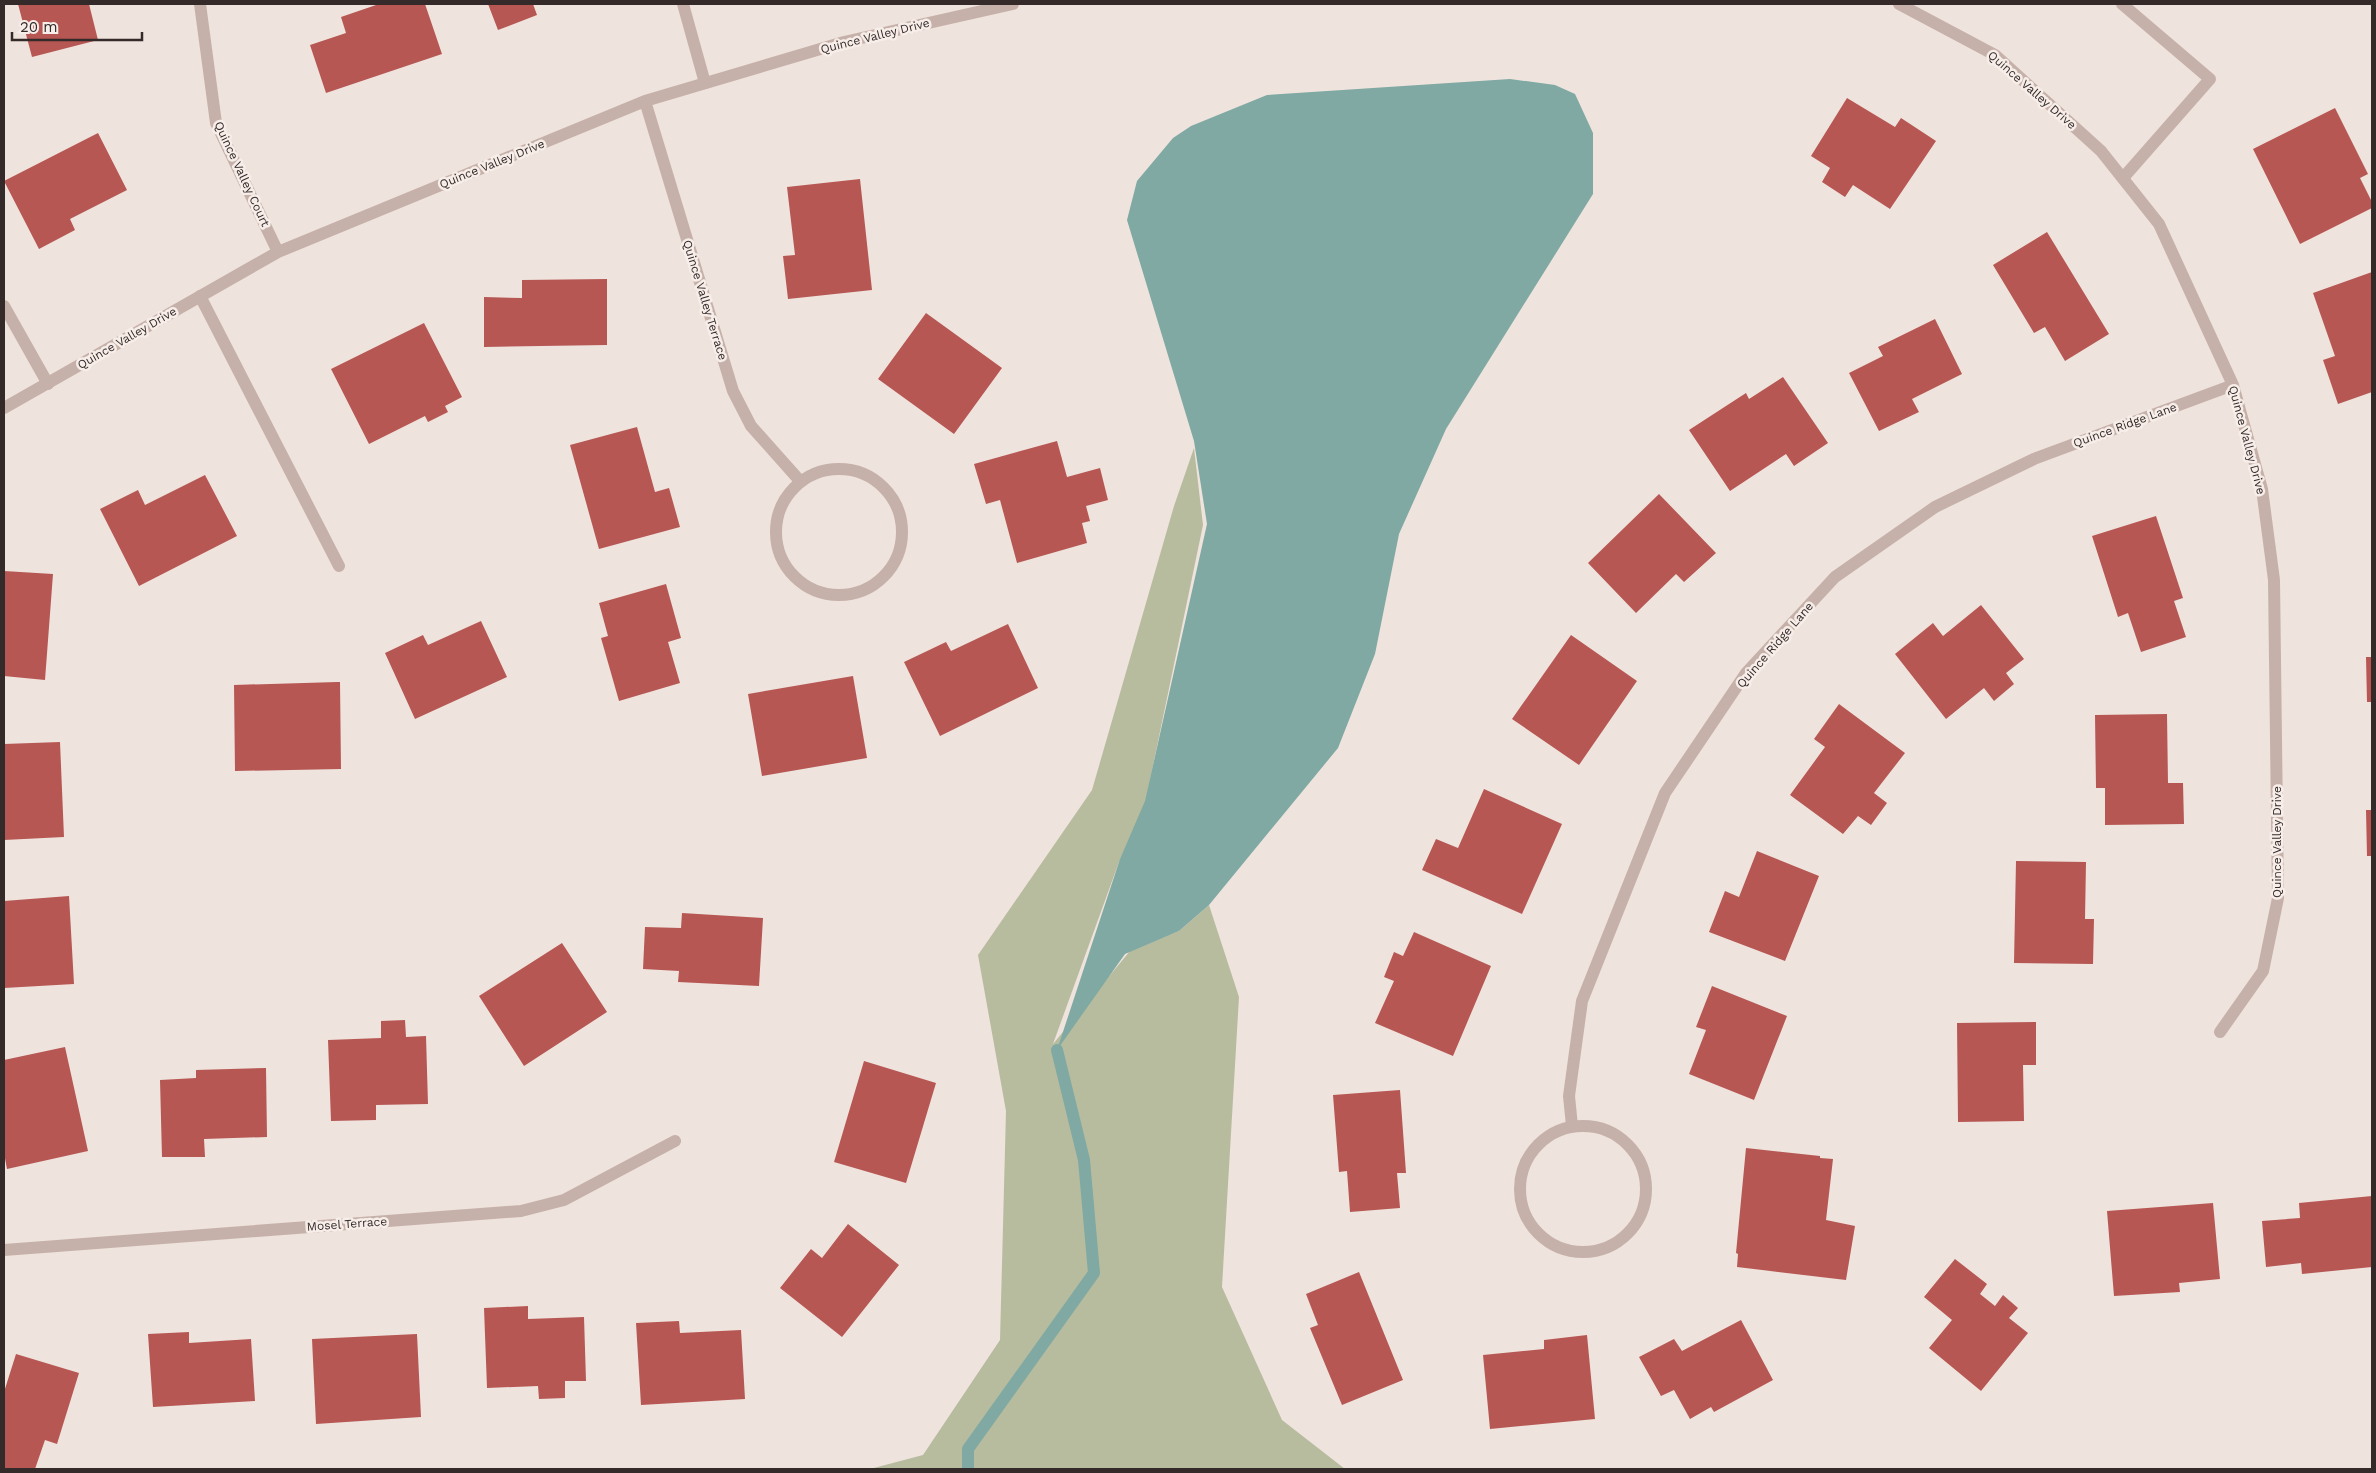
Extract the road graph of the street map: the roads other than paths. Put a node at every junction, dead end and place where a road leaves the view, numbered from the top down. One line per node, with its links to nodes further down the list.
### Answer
1 (200, 4): 9 (street, Quince Valley Court)
2 (683, 4): 6 (street)
3 (1013, 4): 6 (street, Quince Valley Drive)
4 (1899, 4): 8 (street, Quince Valley Drive)
5 (2122, 4): 8 (street)
6 (705, 83): 7 (street, Quince Valley Drive)
7 (645, 101): 9 (street, Quince Valley Drive); 15 (street, Quince Valley Terrace)
8 (2123, 178): 13 (street, Quince Valley Drive)
9 (278, 252): 10 (street, Quince Valley Drive)
10 (200, 296): 12 (street, Quince Valley Drive); 16 (street)
11 (4, 306): 12 (street)
12 (48, 384): 14 (street, Quince Valley Drive)
13 (2233, 385): 17 (street, Quince Valley Drive); 18 (street, Quince Ridge Lane)
14 (4, 408)
15 (800, 481): 15 (street)
16 (339, 566)
17 (2220, 1032)
18 (1572, 1126): 18 (street)
19 (675, 1141): 20 (street, Mosel Terrace)
20 (4, 1250)

